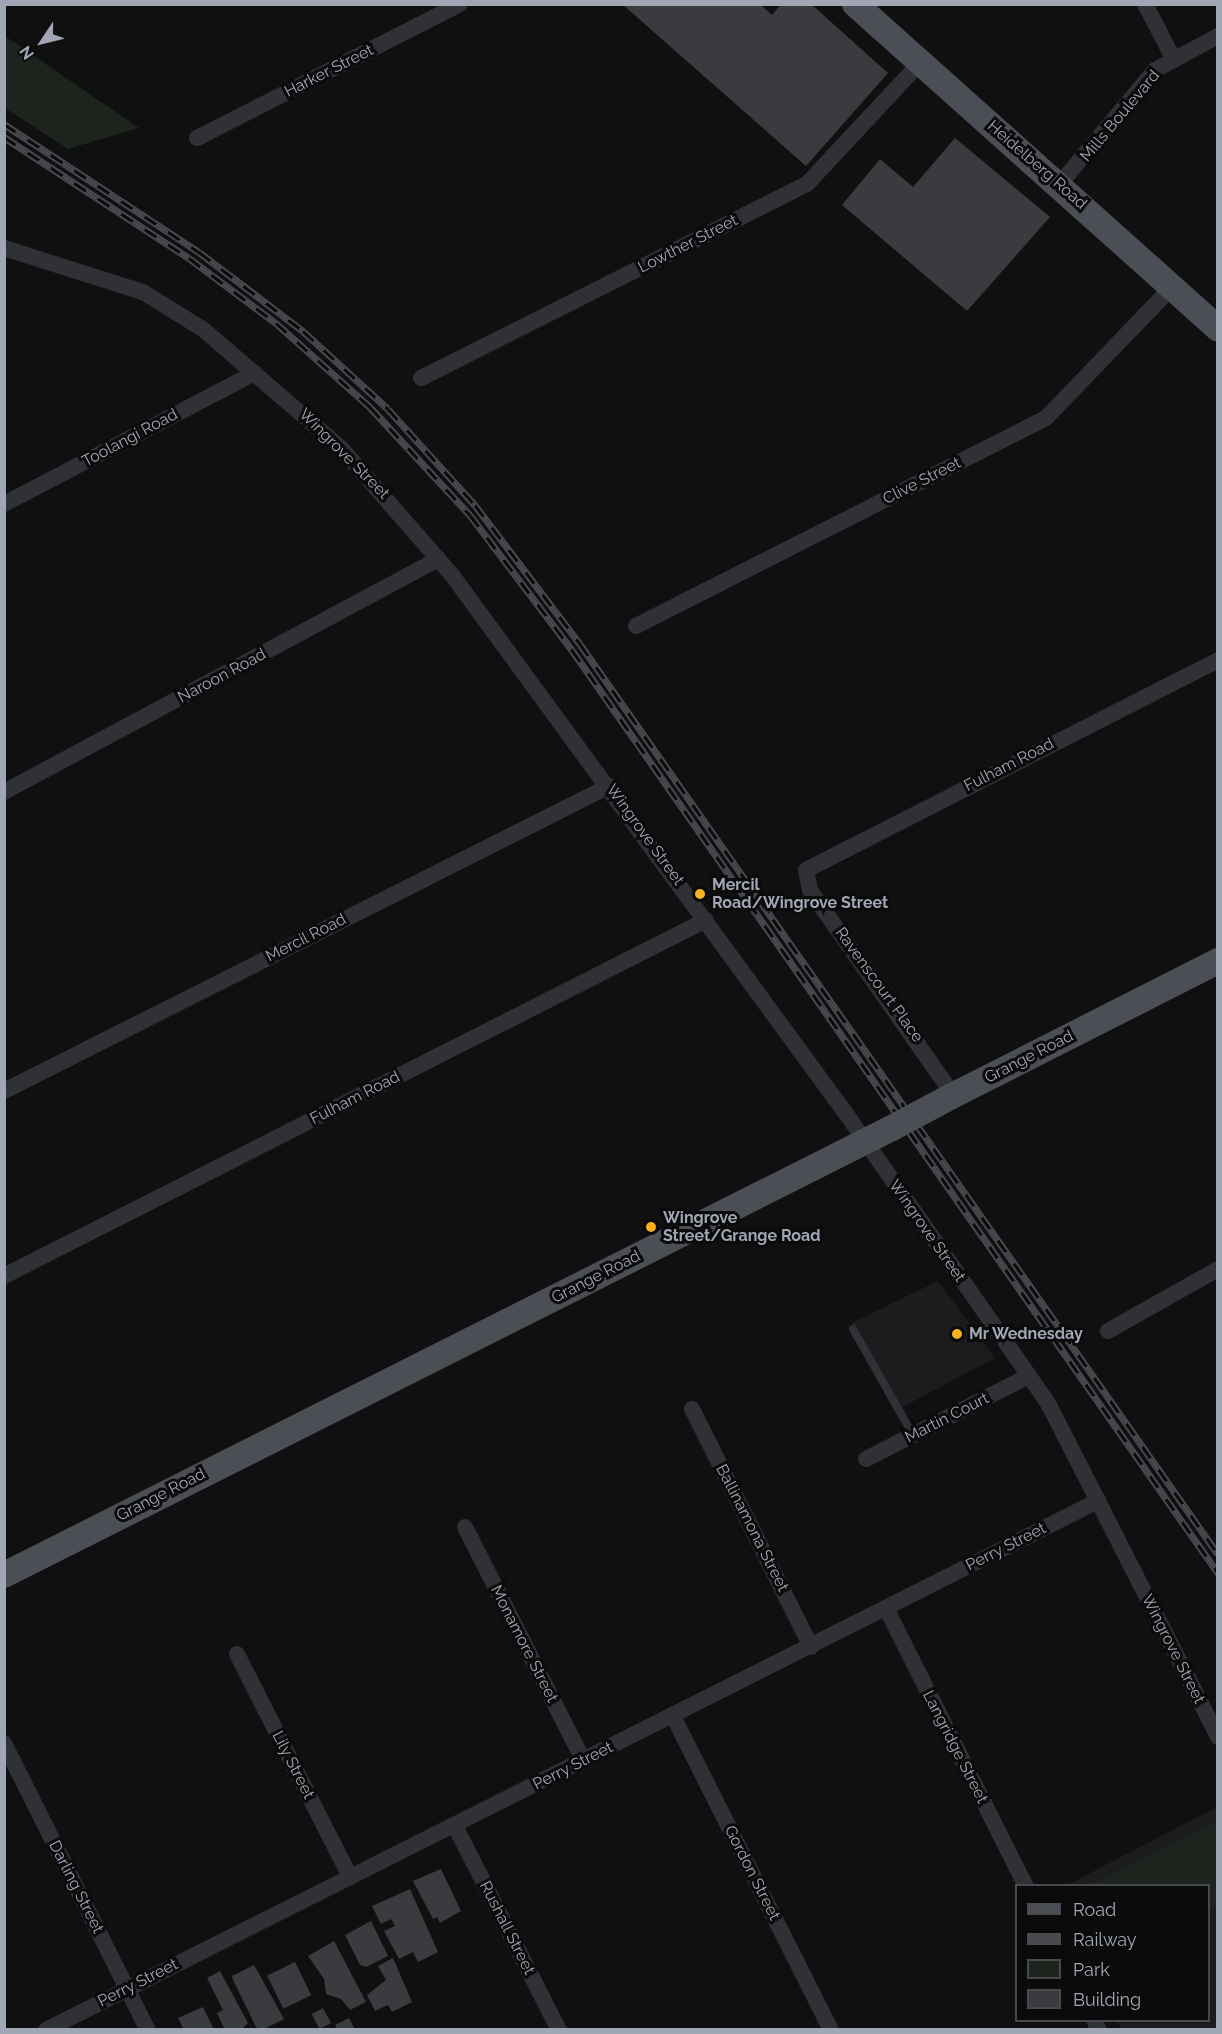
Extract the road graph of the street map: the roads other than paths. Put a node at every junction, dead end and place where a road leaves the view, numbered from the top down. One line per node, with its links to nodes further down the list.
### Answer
1 (460, 4): 7 (street, Harker Street)
2 (855, 4): 6 (main road, Heidelberg Road)
3 (1145, 4): 5 (street)
4 (1218, 36): 5 (street, Mills Boulevard)
5 (1174, 60): 8 (street, Mills Boulevard)
6 (920, 63): 8 (main road, Heidelberg Road); 13 (street, Lowther Street)
7 (197, 138)
8 (1059, 185): 10 (main road, Heidelberg Road)
9 (4, 248): 12 (street, Wingrove Street)
10 (1173, 286): 11 (main road, Heidelberg Road); 16 (street, Clive Street)
11 (1218, 328)
12 (255, 373): 14 (street, Toolangi Road); 15 (street, Wingrove Street)
13 (421, 378)
14 (4, 504)
15 (439, 559): 18 (street, Wingrove Street); 19 (street, Naroon Road)
16 (636, 626)
17 (1218, 660): 20 (street, Fulham Road)
18 (609, 786): 21 (street, Wingrove Street); 23 (street, Mercil Road)
19 (4, 792)
20 (805, 874): 24 (street, Ravenscourt Place)
21 (706, 920): 25 (street, Wingrove Street); 27 (street, Fulham Road)
22 (1218, 961): 24 (main road, Grange Road)
23 (4, 1091)
24 (952, 1097): 25 (main road, Grange Road, bridge)
25 (866, 1142): 30 (street, Wingrove Street); 36 (main road, Grange Road)
26 (1218, 1269): 29 (street)
27 (4, 1276)
28 (853, 1329): 32 (lane)
29 (1108, 1331)
30 (1029, 1376): 32 (street, Martin Court); 34 (street, Wingrove Street)
31 (692, 1410): 38 (street, Ballinamona Street)
32 (913, 1435): 33 (street, Martin Court)
33 (866, 1459)
34 (1098, 1501): 37 (street, Perry Street); 41 (street, Wingrove Street)
35 (465, 1527): 43 (street, Monamore Street)
36 (4, 1575)
37 (886, 1608): 38 (street, Perry Street); 46 (street, Langridge Street)
38 (812, 1647): 40 (street, Perry Street)
39 (237, 1654): 45 (street, Lily Street)
40 (673, 1716): 43 (street, Perry Street); 51 (street, Gordon Street)
41 (1218, 1737)
42 (4, 1743): 47 (street, Darling Street)
43 (583, 1760): 44 (street, Perry Street)
44 (455, 1826): 45 (street, Perry Street); 50 (street, Rushall Street)
45 (350, 1877): 47 (street, Perry Street)
46 (1025, 1884)
47 (126, 1988): 48 (street, Perry Street); 49 (street, Darling Street)
48 (46, 2030)
49 (148, 2030)
50 (559, 2030)
51 (831, 2030)

